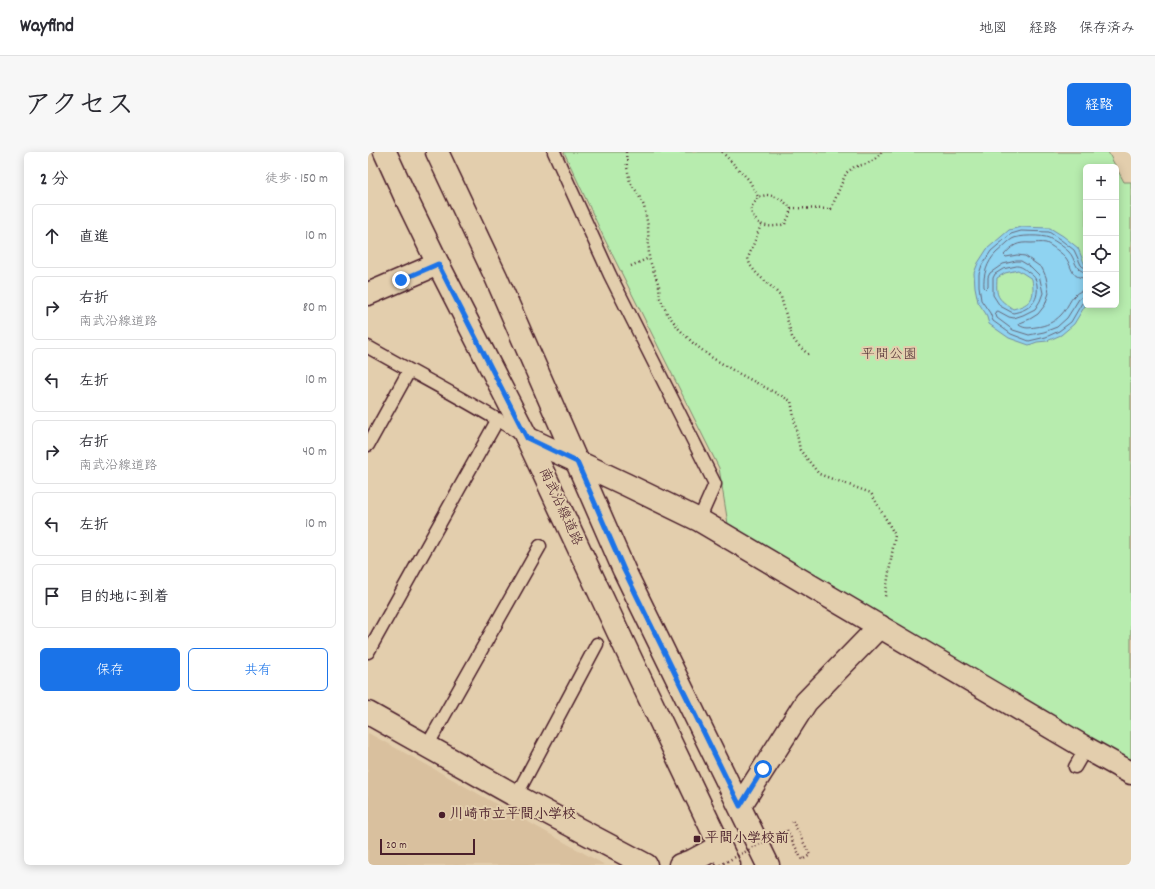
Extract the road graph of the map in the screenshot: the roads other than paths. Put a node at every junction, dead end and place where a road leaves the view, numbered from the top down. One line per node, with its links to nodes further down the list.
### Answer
1 (385, 152): 4 (street, 南武沿線道路)
2 (437, 152): 11 (street)
3 (554, 152): 12 (lane)
4 (438, 264): 5 (street); 9 (street, 南武沿線道路)
5 (368, 294)
6 (368, 347): 7 (lane)
7 (409, 371): 8 (lane); 10 (lane)
8 (498, 420): 9 (lane); 16 (lane)
9 (527, 438): 11 (street); 24 (street, 南武沿線道路)
10 (368, 445)
11 (577, 462): 12 (street); 23 (street)
12 (699, 520): 14 (street)
13 (540, 546): 18 (lane)
14 (880, 626): 19 (street); 23 (street)
15 (597, 644): 22 (lane)
16 (368, 652)
17 (368, 712): 18 (street)
18 (427, 746): 22 (street)
19 (1086, 748): 20 (lane); 21 (street)
20 (1075, 767)
21 (1131, 773)
22 (516, 796): 25 (street)
23 (740, 806): 27 (street)
24 (723, 859): 26 (street)
25 (646, 865)
26 (680, 865)
27 (768, 865)

